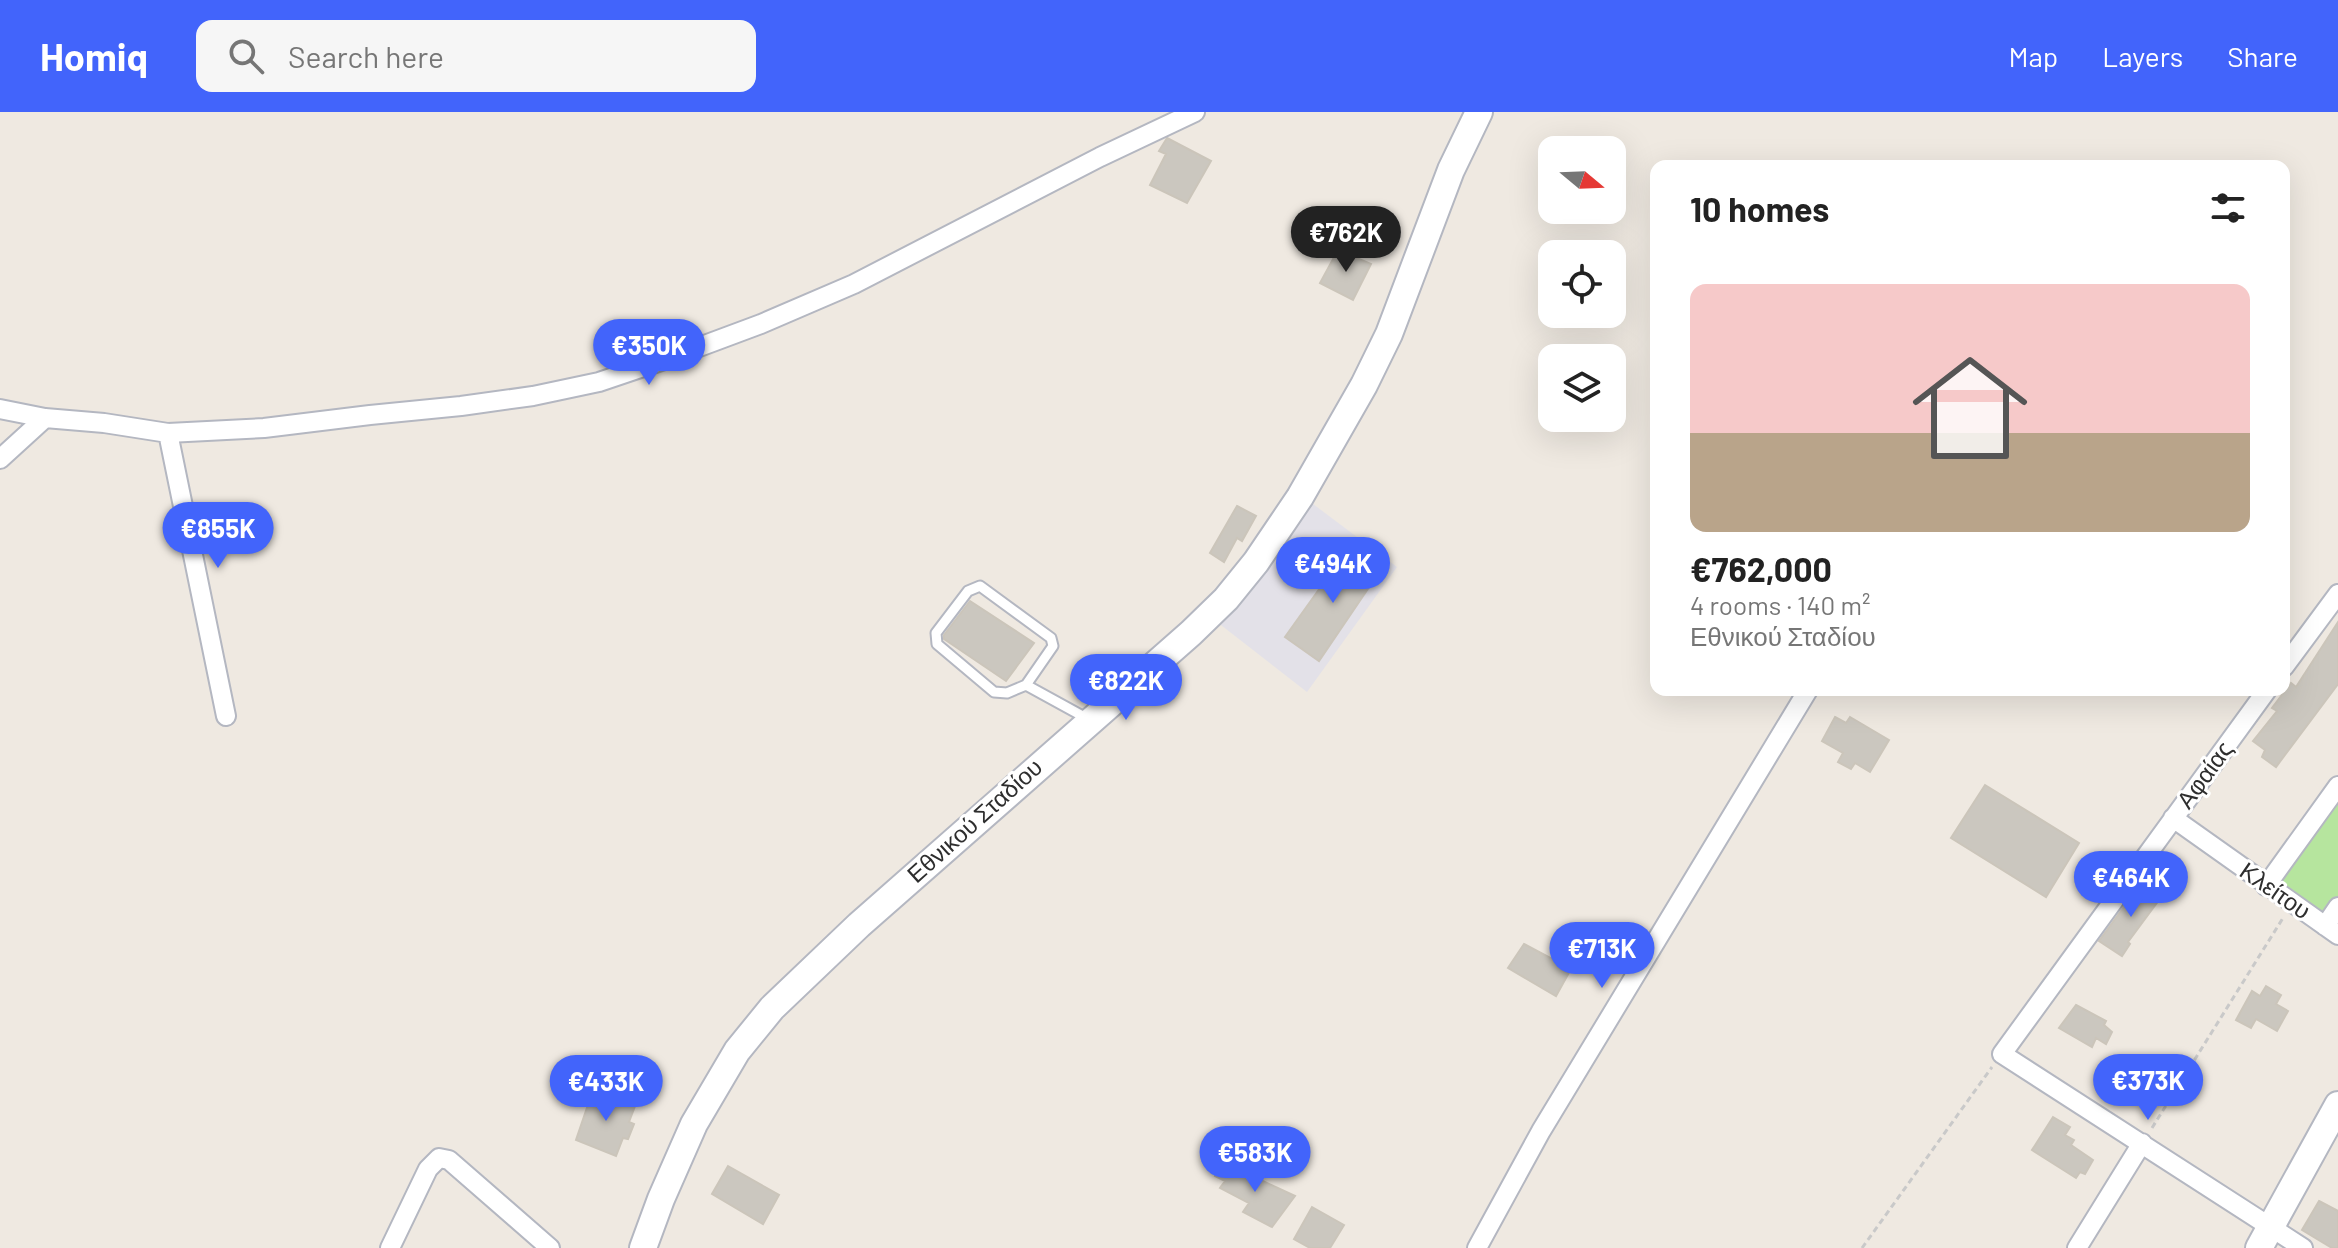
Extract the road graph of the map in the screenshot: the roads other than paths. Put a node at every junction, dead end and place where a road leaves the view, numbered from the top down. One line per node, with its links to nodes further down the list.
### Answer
1 (1195, 112): 5 (street)
2 (1479, 112): 13 (street, Εθνικού Σταδίου)
3 (0, 409): 4 (street)
4 (45, 418): 5 (street); 6 (street)
5 (168, 433): 12 (street)
6 (0, 459)
7 (2338, 594): 8 (street)
8 (2290, 659)
9 (1026, 685): 9 (lane); 13 (lane)
10 (1804, 696): 25 (street)
11 (2263, 696): 15 (street, Αφαίας)
12 (226, 716)
13 (1091, 720): 24 (street, Εθνικού Σταδίου)
14 (2338, 786): 16 (street)
15 (2173, 818): 16 (street, Κλείτου); 20 (street, Αφαίας)
16 (2266, 886): 18 (street, Κλείτου)
17 (2338, 907): 18 (street)
18 (2331, 930)
19 (2338, 1105): 21 (street)
20 (2142, 1143): 21 (street); 26 (street)
21 (2264, 1238): 27 (street)
22 (390, 1248): 23 (street)
23 (550, 1248)
24 (643, 1248)
25 (1477, 1248)
26 (2077, 1248)
27 (2303, 1248)

